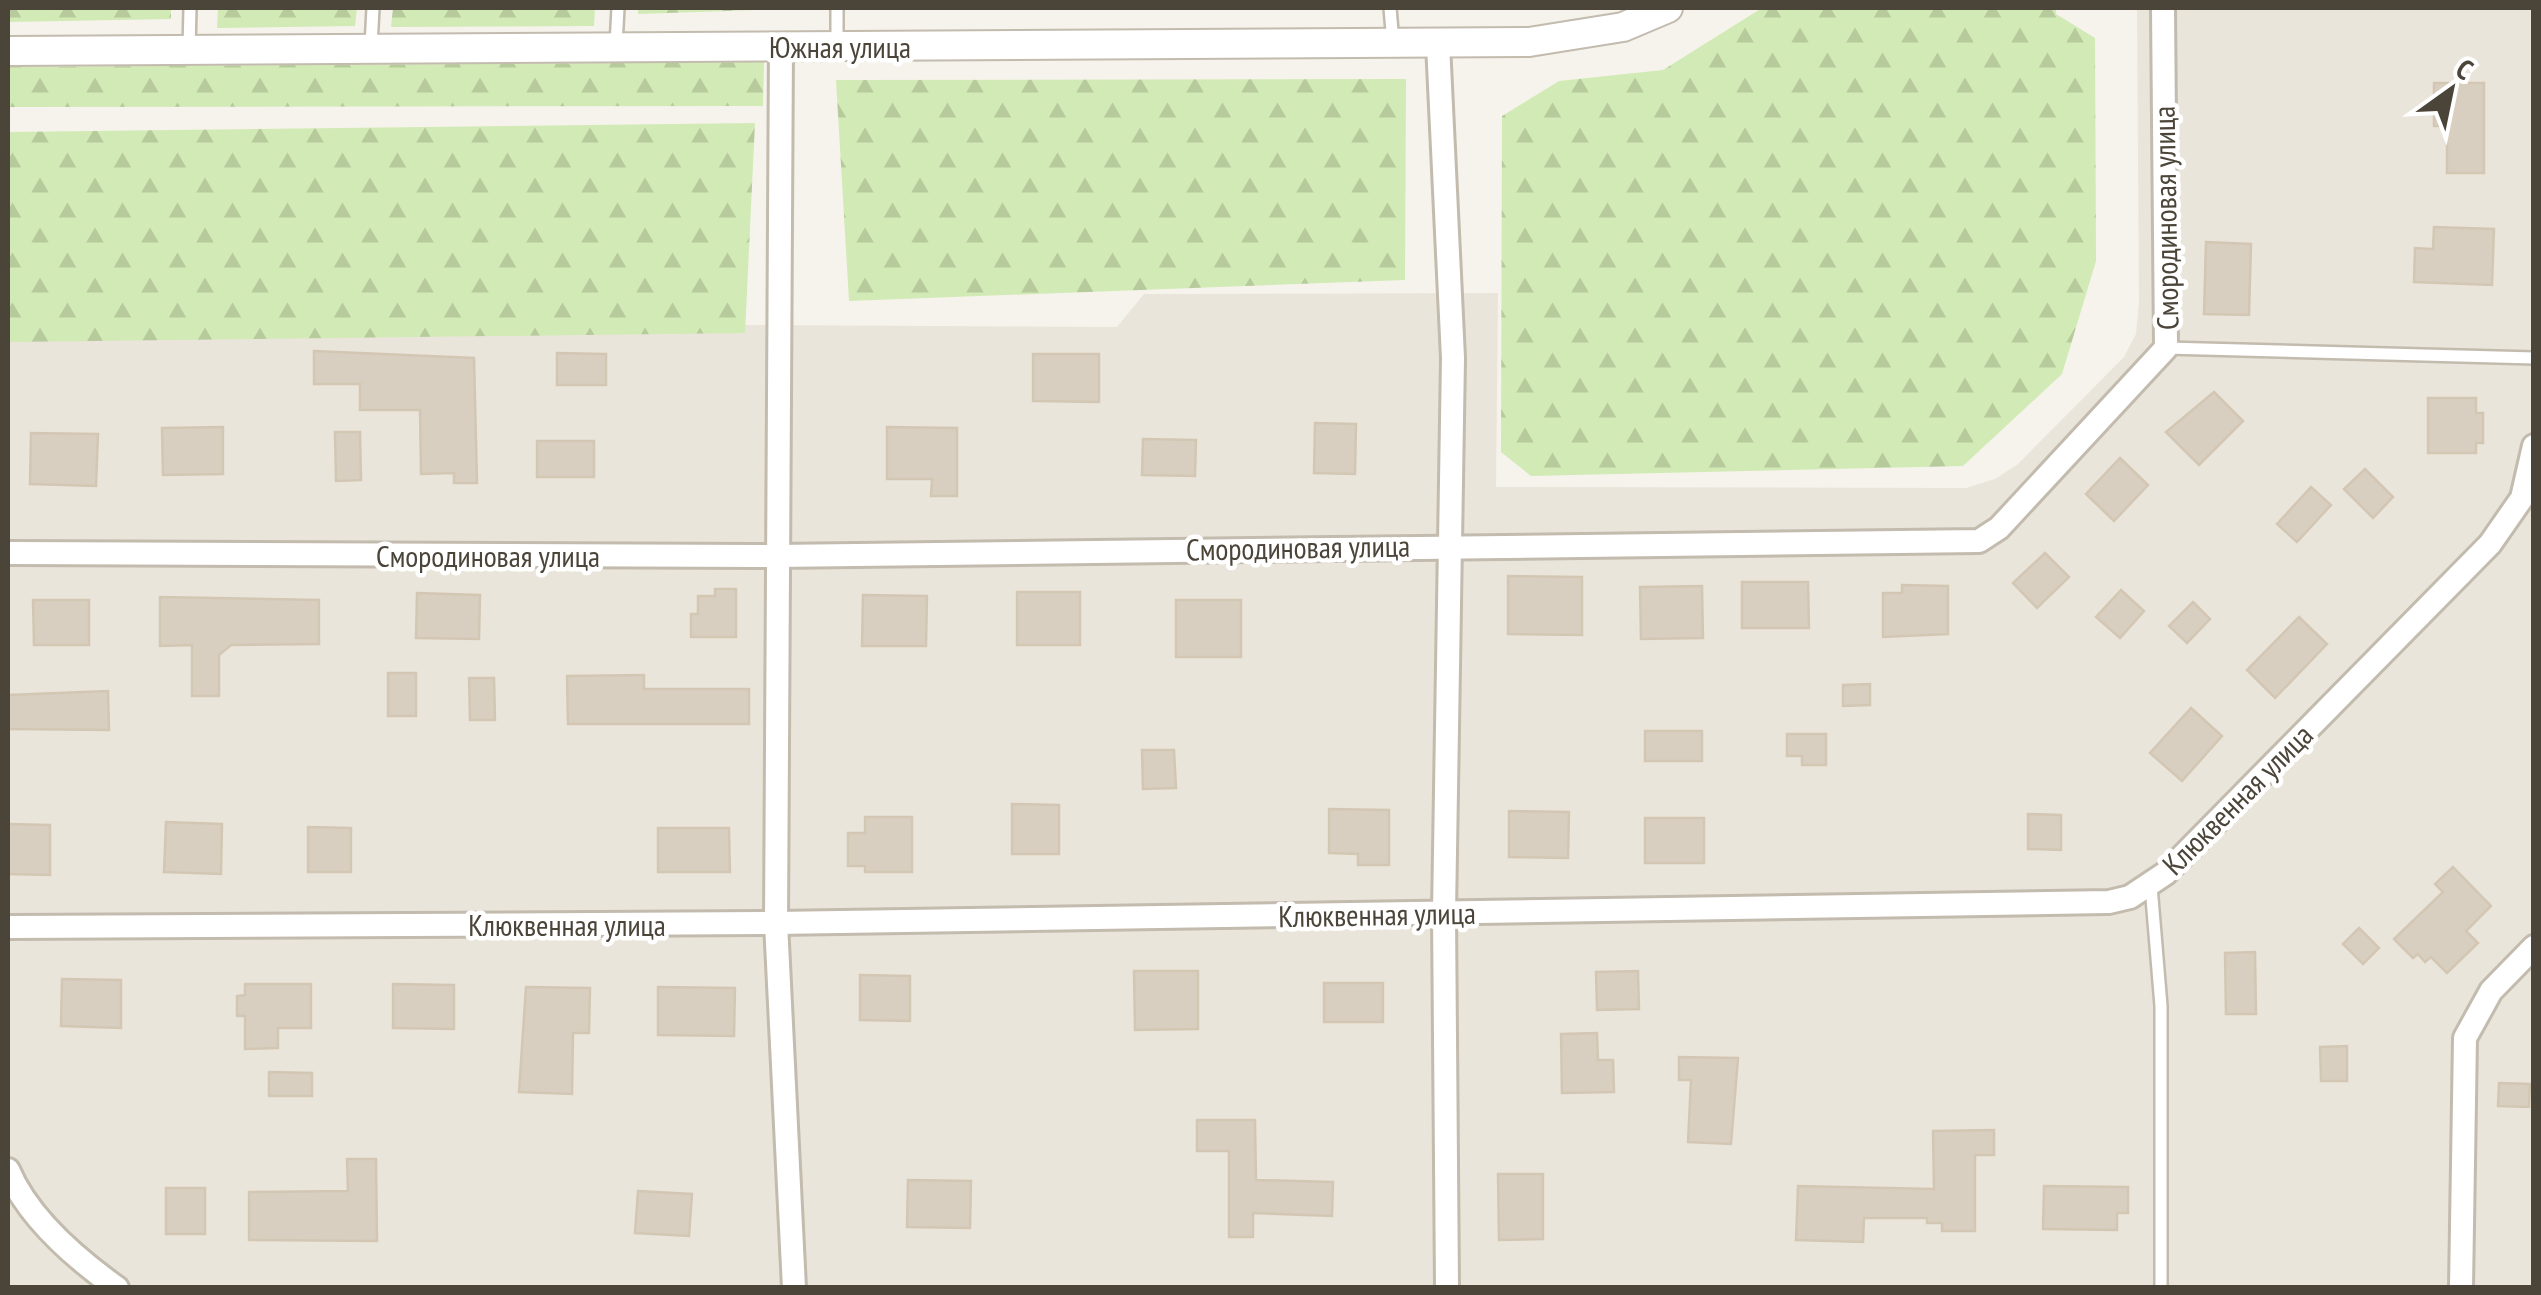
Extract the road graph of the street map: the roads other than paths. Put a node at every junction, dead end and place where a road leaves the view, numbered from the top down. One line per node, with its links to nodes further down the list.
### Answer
1 (190, 8): 14 (lane)
2 (374, 8): 10 (lane)
3 (618, 8): 11 (lane)
4 (837, 8): 13 (lane)
5 (1390, 8): 8 (lane)
6 (1668, 8): 9 (street, Южная улица)
7 (2163, 8): 16 (street, Смородиновая улица)
8 (1393, 44): 9 (street, Южная улица); 13 (street, Южная улица)
9 (1438, 44): 20 (street)
10 (371, 46): 11 (street, Южная улица); 14 (street, Южная улица)
11 (616, 46): 12 (street, Южная улица)
12 (780, 46): 13 (street, Южная улица); 22 (street)
13 (837, 46)
14 (188, 48): 15 (street, Южная улица)
15 (8, 51)
16 (2166, 348): 17 (lane); 20 (street, Смородиновая улица)
17 (2534, 358)
18 (2534, 446): 19 (street, Клюквенная улица)
19 (2528, 500): 23 (street, Клюквенная улица)
20 (1447, 544): 22 (street, Смородиновая улица); 24 (street)
21 (8, 553): 22 (street, Смородиновая улица)
22 (775, 556): 25 (street)
23 (2151, 886): 24 (street, Клюквенная улица); 32 (lane)
24 (1444, 913): 25 (street, Клюквенная улица); 31 (street)
25 (776, 923): 26 (street, Клюквенная улица); 30 (street)
26 (8, 928)
27 (2534, 947): 33 (street)
28 (8, 1170): 29 (street)
29 (117, 1288)
30 (794, 1288)
31 (1447, 1288)
32 (2161, 1288)
33 (2462, 1288)

